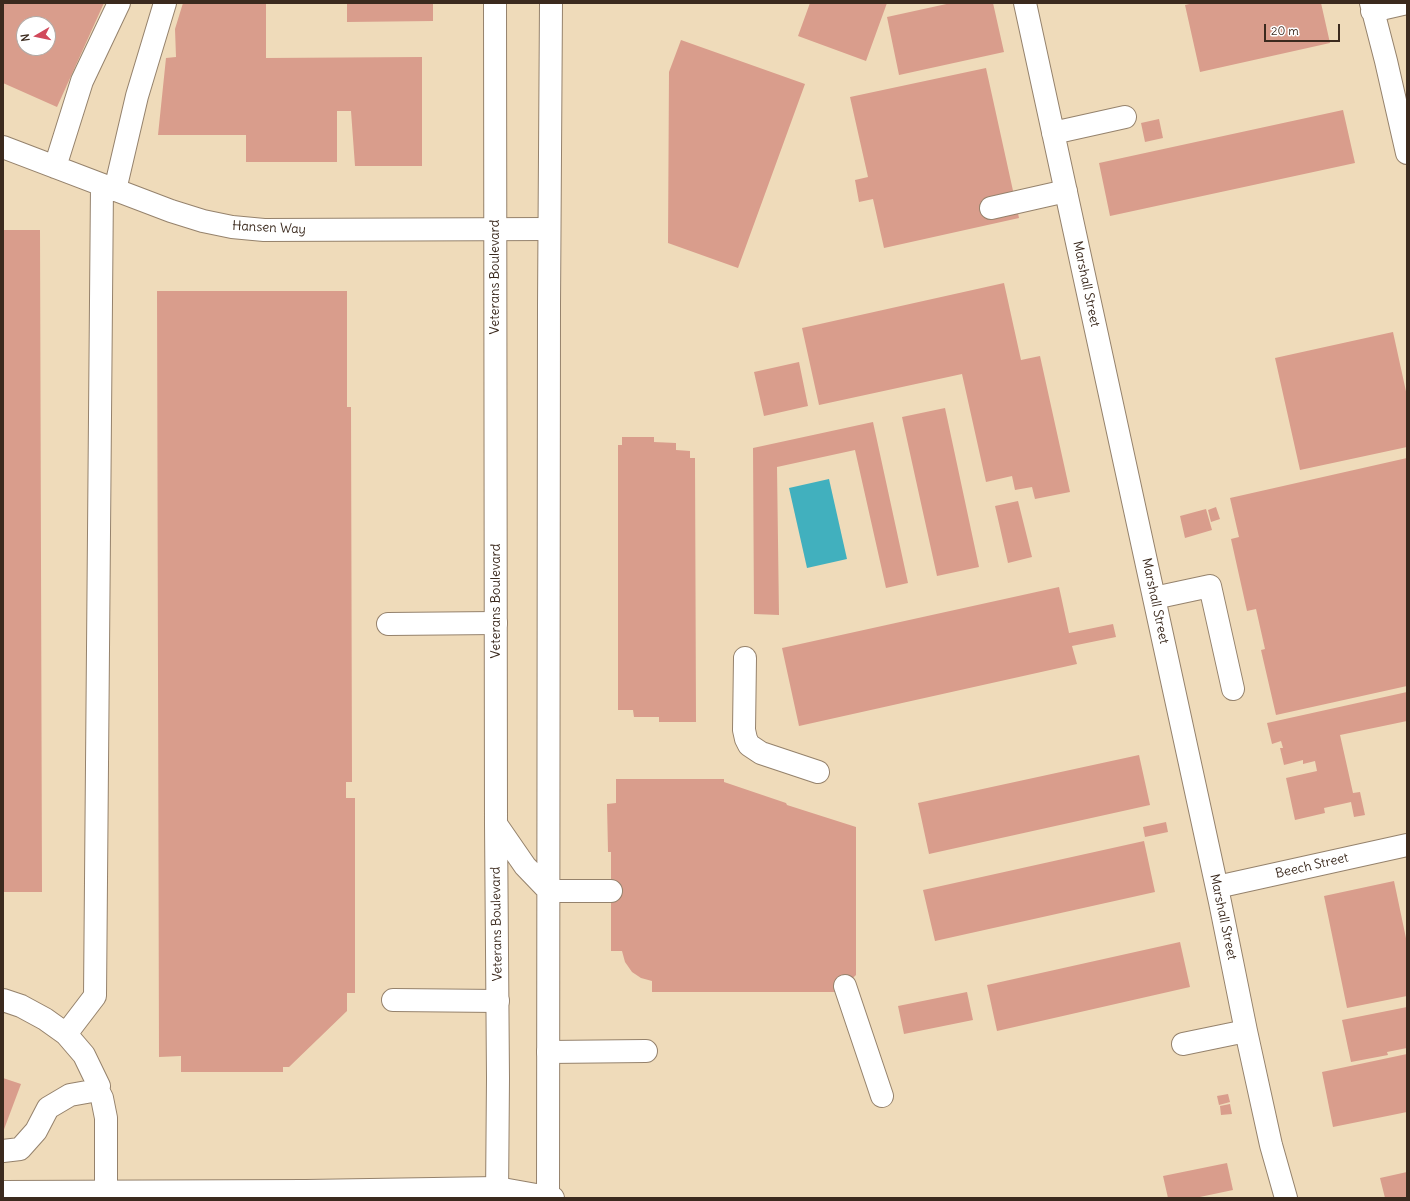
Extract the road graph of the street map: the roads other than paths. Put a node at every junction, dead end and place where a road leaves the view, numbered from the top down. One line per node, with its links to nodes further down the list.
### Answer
1 (119, 3): 12 (street)
2 (165, 3): 13 (street)
3 (495, 3): 17 (street, Veterans Boulevard)
4 (551, 3): 16 (street)
5 (1025, 3): 9 (street, Marshall Street)
6 (1407, 3): 7 (street)
7 (1372, 7): 10 (street)
8 (1125, 117): 9 (street)
9 (1053, 133): 14 (street, Marshall Street)
10 (1406, 139)
11 (3, 147): 12 (street, Hansen Way)
12 (55, 167): 13 (street, Hansen Way)
13 (108, 187): 17 (street, Hansen Way); 34 (street)
14 (1066, 191): 15 (street); 18 (street, Marshall Street)
15 (991, 208)
16 (549, 228): 17 (street, Hansen Way); 27 (street)
17 (495, 229): 19 (street, Veterans Boulevard)
18 (1154, 598): 22 (street); 26 (street, Marshall Street)
19 (496, 623): 20 (street); 24 (street, Veterans Boulevard)
20 (388, 624)
21 (745, 658): 23 (street)
22 (1233, 689)
23 (818, 772)
24 (496, 824): 27 (street); 32 (street, Veterans Boulevard)
25 (1407, 845): 26 (street, Beech Street)
26 (1217, 887): 33 (street, Marshall Street)
27 (549, 891): 28 (street); 36 (street)
28 (611, 891)
29 (845, 986): 39 (street)
30 (3, 1000): 34 (street)
31 (393, 1000): 32 (street)
32 (498, 1001): 43 (street, Veterans Boulevard)
33 (1246, 1031): 35 (street); 46 (street, Marshall Street)
34 (66, 1034): 38 (street)
35 (1183, 1044)
36 (548, 1052): 37 (street); 45 (street)
37 (646, 1052)
38 (98, 1090): 40 (street); 41 (street)
39 (882, 1096)
40 (3, 1151)
41 (106, 1191): 43 (street); 44 (street)
42 (3, 1192): 44 (street)
43 (497, 1193): 45 (street)
44 (42, 1195)
45 (550, 1198)
46 (1286, 1198)

